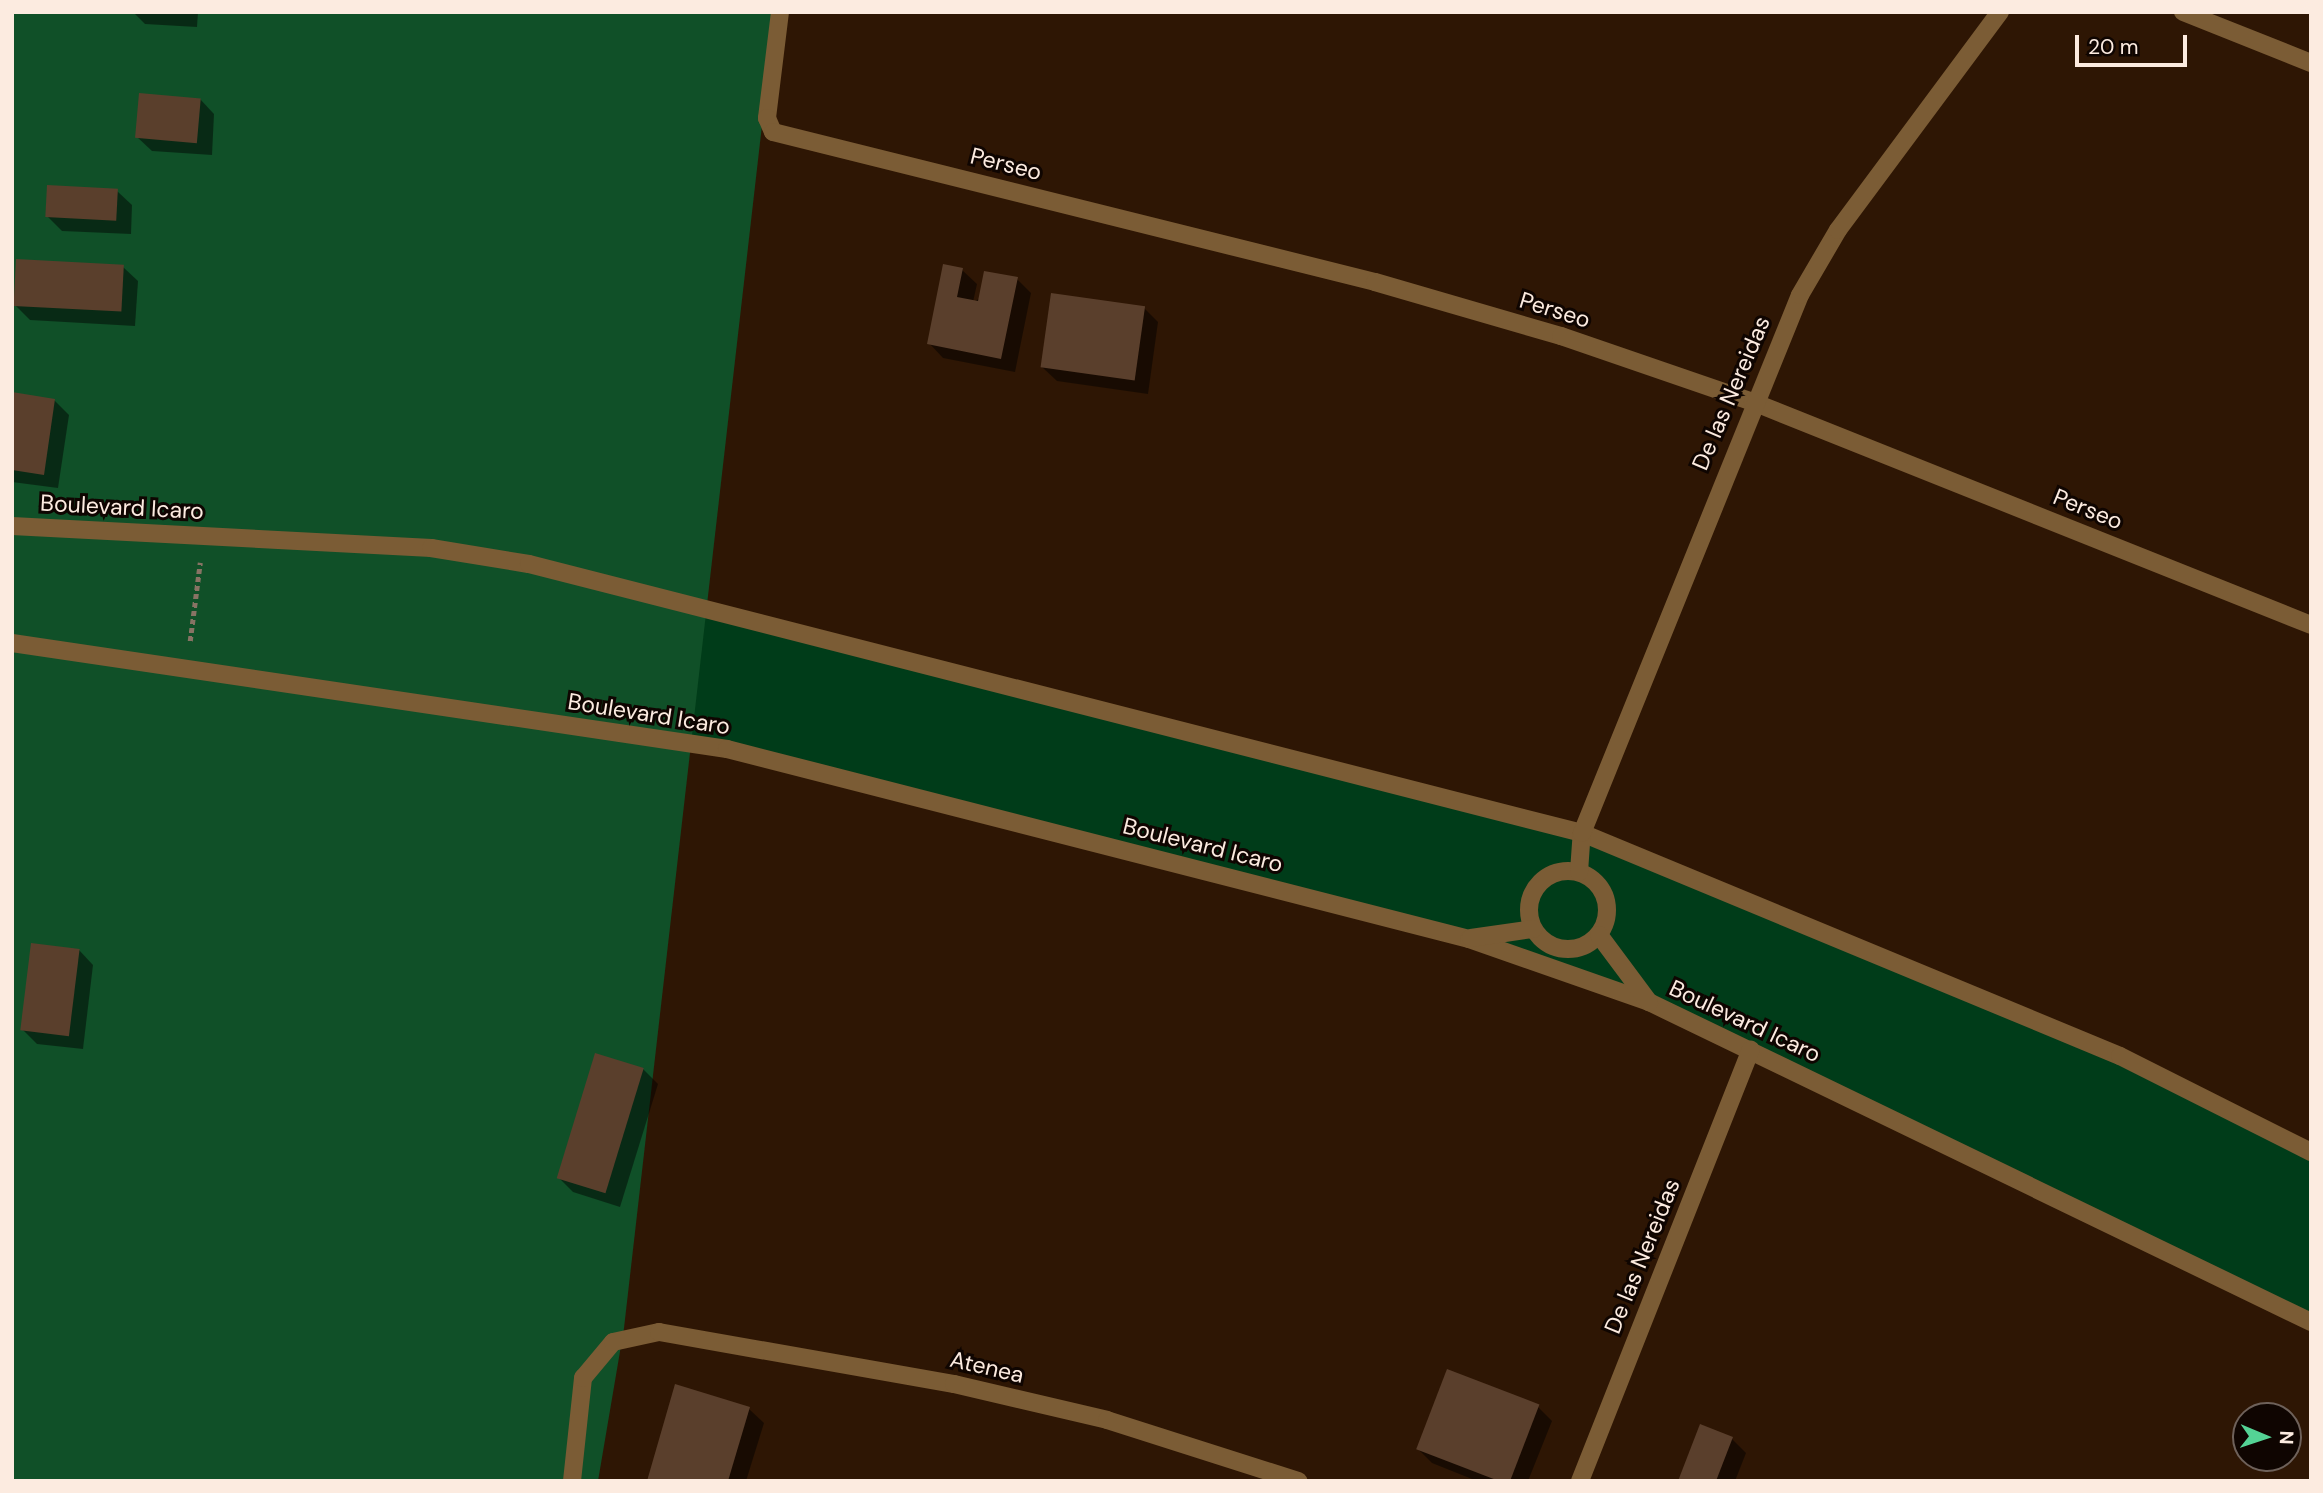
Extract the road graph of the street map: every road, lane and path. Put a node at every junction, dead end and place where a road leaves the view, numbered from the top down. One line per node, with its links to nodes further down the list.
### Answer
1 (780, 12): 5 (street, Perseo)
2 (2000, 12): 5 (street, De las Nereidas)
3 (2183, 12): 4 (street)
4 (2311, 64)
5 (1753, 402): 8 (street, Perseo); 11 (street, De las Nereidas)
6 (12, 526): 7 (street, Boulevard Icaro)
7 (203, 535): 10 (path); 11 (street, Boulevard Icaro)
8 (2311, 625)
9 (12, 643): 10 (street, Boulevard Icaro)
10 (187, 669): 15 (street, Boulevard Icaro)
11 (1582, 833): 12 (street, De las Nereidas); 18 (street, Boulevard Icaro)
12 (1579, 872): 13 (street); 14 (street)
13 (1534, 929): 14 (street); 15 (street)
14 (1599, 935): 16 (street)
15 (1469, 939): 16 (street, Boulevard Icaro)
16 (1648, 1002): 17 (street, Boulevard Icaro)
17 (1751, 1050): 19 (street, Boulevard Icaro); 22 (street, De las Nereidas)
18 (2311, 1152)
19 (2311, 1322)
20 (572, 1481): 21 (street, Atenea)
21 (1298, 1481)
22 (1580, 1481)

